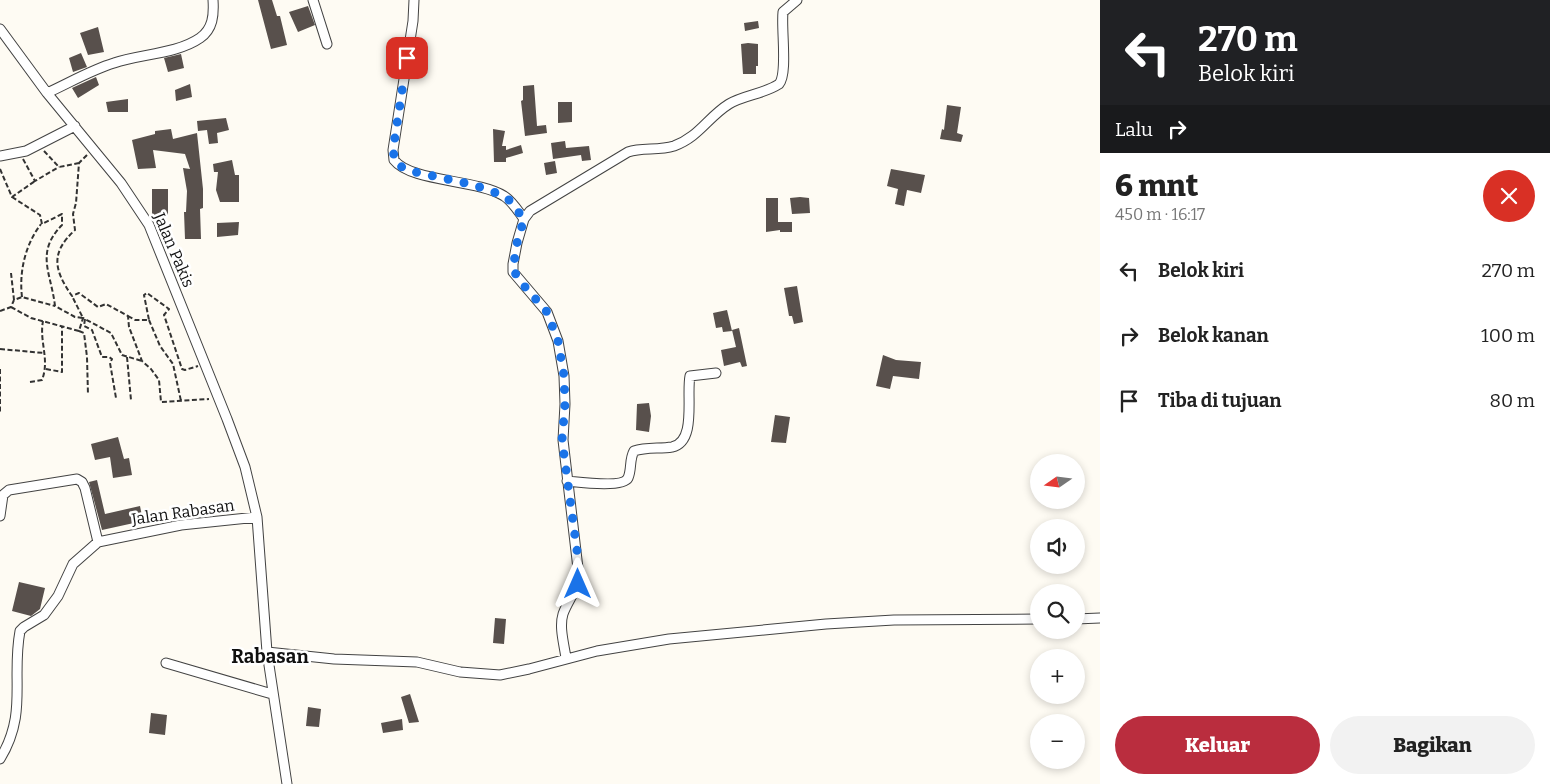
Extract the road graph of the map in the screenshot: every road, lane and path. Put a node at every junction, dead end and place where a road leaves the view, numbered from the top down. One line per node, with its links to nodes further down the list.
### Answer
1 (213, 0): 7 (street)
2 (313, 0): 6 (street)
3 (414, 0): 18 (street)
4 (797, 0): 18 (street)
5 (0, 29): 7 (street, Jalan Pakis)
6 (327, 44)
7 (47, 93): 8 (street, Jalan Pakis)
8 (74, 126): 9 (street); 10 (street, Jalan Pakis)
9 (39, 145): 11 (street); 14 (path)
10 (93, 148): 13 (path); 37 (street, Jalan Pakis)
11 (19, 153): 12 (street); 16 (path)
12 (0, 156)
13 (78, 164): 14 (path); 21 (path)
14 (58, 167): 16 (path)
15 (0, 169): 17 (path)
16 (35, 181): 17 (path)
17 (12, 197): 19 (path)
18 (524, 219): 48 (street)
19 (42, 224): 22 (path); 24 (path)
20 (11, 273): 23 (path)
21 (72, 296): 27 (path); 28 (path)
22 (22, 297): 23 (path); 24 (path)
23 (14, 300): 25 (path)
24 (55, 306): 28 (path)
25 (11, 307): 26 (path); 30 (path)
26 (0, 311)
27 (128, 316): 29 (path); 36 (path)
28 (84, 318): 32 (path); 35 (path); 43 (path)
29 (149, 320): 37 (path); 46 (path)
30 (43, 321): 31 (path); 39 (path)
31 (62, 327): 32 (path); 39 (path)
32 (79, 331): 42 (path)
33 (0, 349): 34 (path)
34 (44, 353)
35 (128, 357): 36 (path); 45 (path)
36 (142, 361): 46 (path)
37 (205, 364): 44 (street, Jalan Pakis)
38 (0, 369): 47 (path)
39 (46, 369): 41 (path)
40 (716, 374): 48 (street)
41 (30, 382)
42 (88, 395)
43 (116, 398)
44 (218, 398): 46 (path); 50 (street, Jalan Pakis)
45 (131, 400)
46 (181, 401)
47 (0, 413)
48 (567, 481): 56 (street)
49 (0, 516): 51 (street)
50 (257, 517): 51 (street, Jalan Rabasan); 55 (street, Jalan Rabasan)
51 (98, 542): 59 (street, Jalan Rabasan)
52 (1100, 618): 54 (street)
53 (1030, 619): 56 (street)
54 (1085, 619)
55 (267, 652): 56 (street); 58 (street, Jalan Rabasan)
56 (566, 658)
57 (166, 663): 58 (street)
58 (272, 694): 60 (street, Jalan Rabasan)
59 (0, 759)
60 (287, 784)

